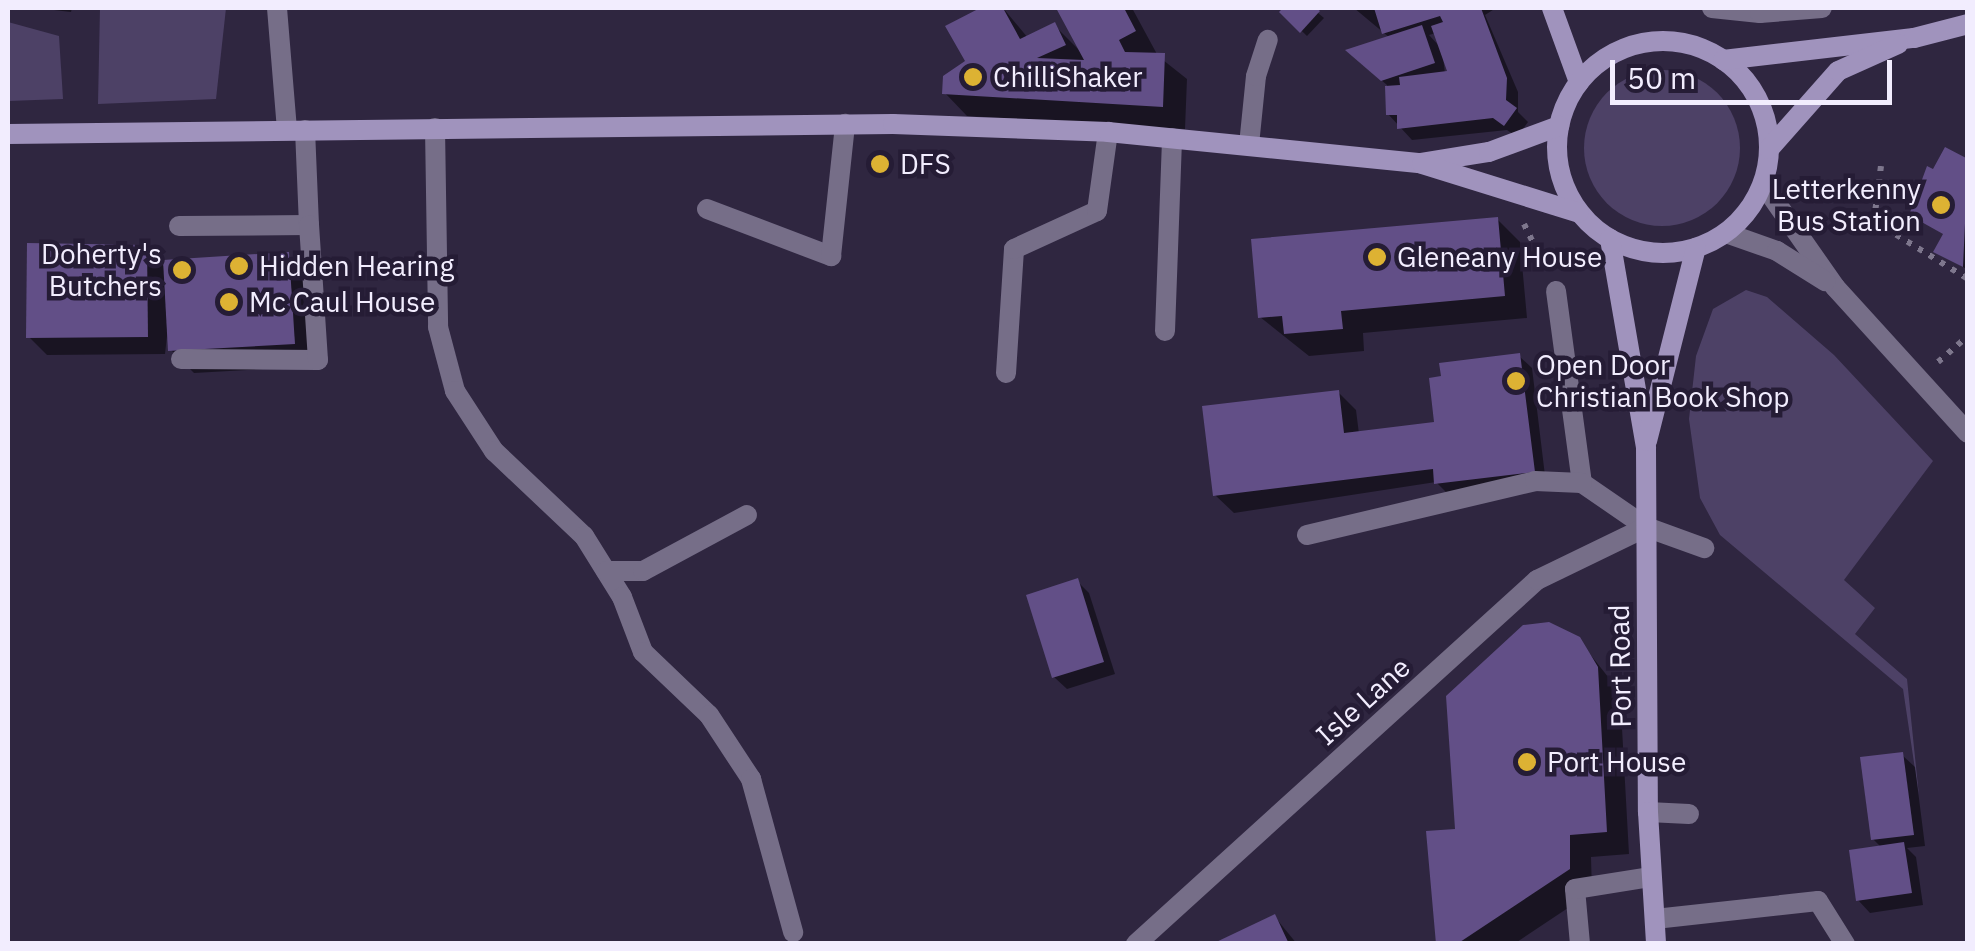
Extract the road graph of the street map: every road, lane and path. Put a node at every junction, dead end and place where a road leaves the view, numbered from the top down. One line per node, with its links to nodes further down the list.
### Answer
1 (277, 8): 13 (lane)
2 (1552, 8): 9 (main road)
3 (1712, 8): 4 (lane)
4 (1822, 8)
5 (1968, 24): 6 (main road)
6 (1914, 38): 8 (main road); 18 (main road)
7 (1268, 40): 17 (lane)
8 (1723, 60): 9 (main road); 18 (main road)
9 (1579, 82): 11 (main road)
10 (845, 124): 12 (main road); 14 (main road); 23 (lane)
11 (1559, 126): 19 (main road); 24 (main road)
12 (435, 128): 13 (main road); 45 (lane)
13 (296, 130): 15 (main road); 25 (lane)
14 (1108, 132): 16 (main road); 36 (lane)
15 (8, 134)
16 (1172, 138): 17 (main road); 33 (lane)
17 (1249, 145): 19 (main road)
18 (1769, 149): 21 (main road)
19 (1420, 163): 22 (main road)
20 (1881, 166): 30 (path)
21 (1763, 184): 27 (main road); 31 (lane)
22 (1510, 193): 24 (main road); 32 (path)
23 (707, 210)
24 (1579, 213): 28 (main road)
25 (309, 225): 26 (lane); 35 (lane)
26 (179, 226)
27 (1726, 233): 29 (main road); 31 (lane)
28 (1610, 239): 29 (main road); 39 (main road, Port Road)
29 (1696, 248): 39 (main road, Port Road)
30 (1968, 279)
31 (1835, 288): 37 (lane)
32 (1556, 290): 40 (lane)
33 (1165, 331)
34 (1968, 336): 37 (path)
35 (181, 359)
36 (1006, 373)
37 (1922, 376): 38 (lane)
38 (1968, 433)
39 (1646, 448): 42 (main road, Port Road)
40 (1582, 483): 42 (lane); 43 (lane)
41 (747, 514): 45 (lane)
42 (1646, 527): 44 (lane); 46 (main road, Port Road); 51 (lane, Isle Lane)
43 (1306, 535)
44 (1704, 548)
45 (606, 570): 50 (lane)
46 (1648, 812): 47 (lane); 48 (main road, Port Road)
47 (1689, 814)
48 (1651, 877): 49 (main road, Port Road); 52 (lane)
49 (1654, 919): 53 (main road, Port Road); 54 (lane)
50 (793, 932)
51 (1136, 944)
52 (1580, 944)
53 (1656, 944)
54 (1844, 944)

